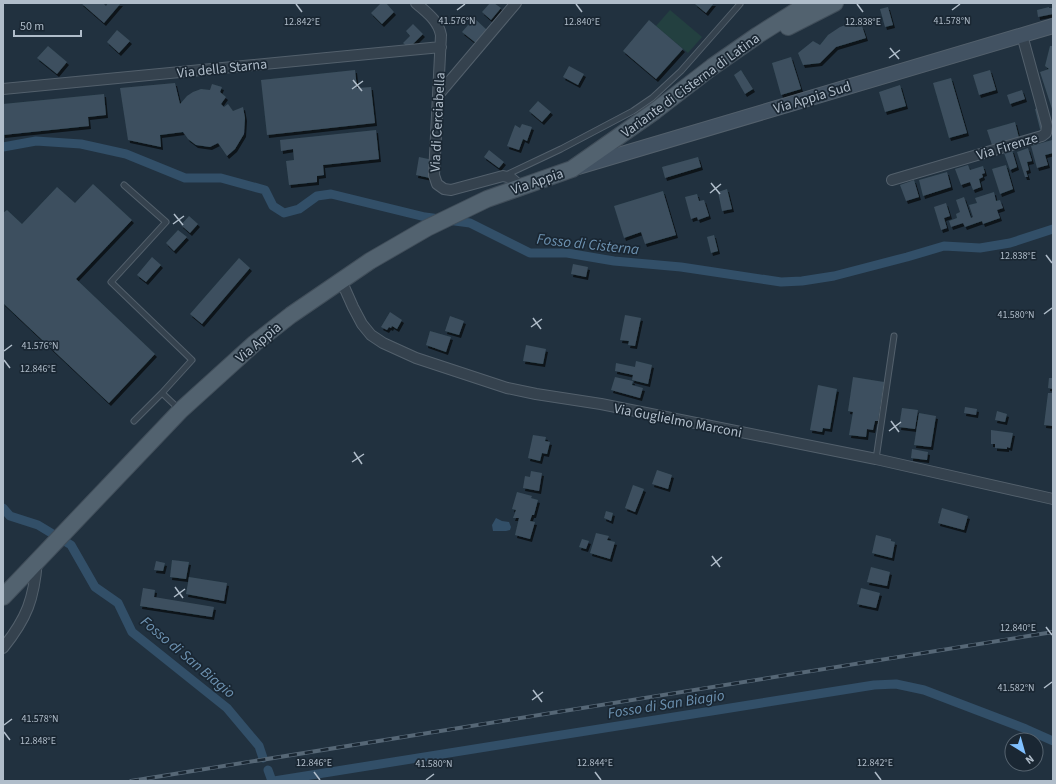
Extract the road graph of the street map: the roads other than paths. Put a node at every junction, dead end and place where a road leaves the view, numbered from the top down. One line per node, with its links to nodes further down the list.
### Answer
1 (416, 3): 9 (street, Via di Cerciabella)
2 (516, 3): 12 (street)
3 (793, 3): 10 (main road)
4 (809, 3): 10 (main road, Variante di Cisterna di Latina)
5 (835, 3): 10 (main road)
6 (740, 4): 14 (lane)
7 (1053, 26): 8 (main road, Via Appia Sud)
8 (1022, 35): 13 (main road, Via Appia Sud); 15 (street, Via Firenze)
9 (441, 47): 11 (street, Via della Starna); 12 (street, Via di Cerciabella)
10 (712, 67): 13 (main road, Variante di Cisterna di Latina)
11 (3, 89)
12 (439, 94): 14 (street, Via di Cerciabella)
13 (572, 169): 17 (main road, Via Appia)
14 (504, 176): 17 (street)
15 (892, 180)
16 (124, 185): 20 (lane)
17 (520, 186): 18 (main road, Via Appia)
18 (341, 280): 21 (main road, Via Appia); 23 (street, Via Guglielmo Marconi)
19 (894, 336): 23 (lane)
20 (162, 392): 21 (lane); 22 (lane)
21 (180, 410): 25 (main road, Via Appia)
22 (134, 421)
23 (876, 459): 24 (street, Via Guglielmo Marconi)
24 (1053, 499)
25 (41, 557): 26 (main road, Via Appia); 27 (street)
26 (3, 597)
27 (3, 648)

